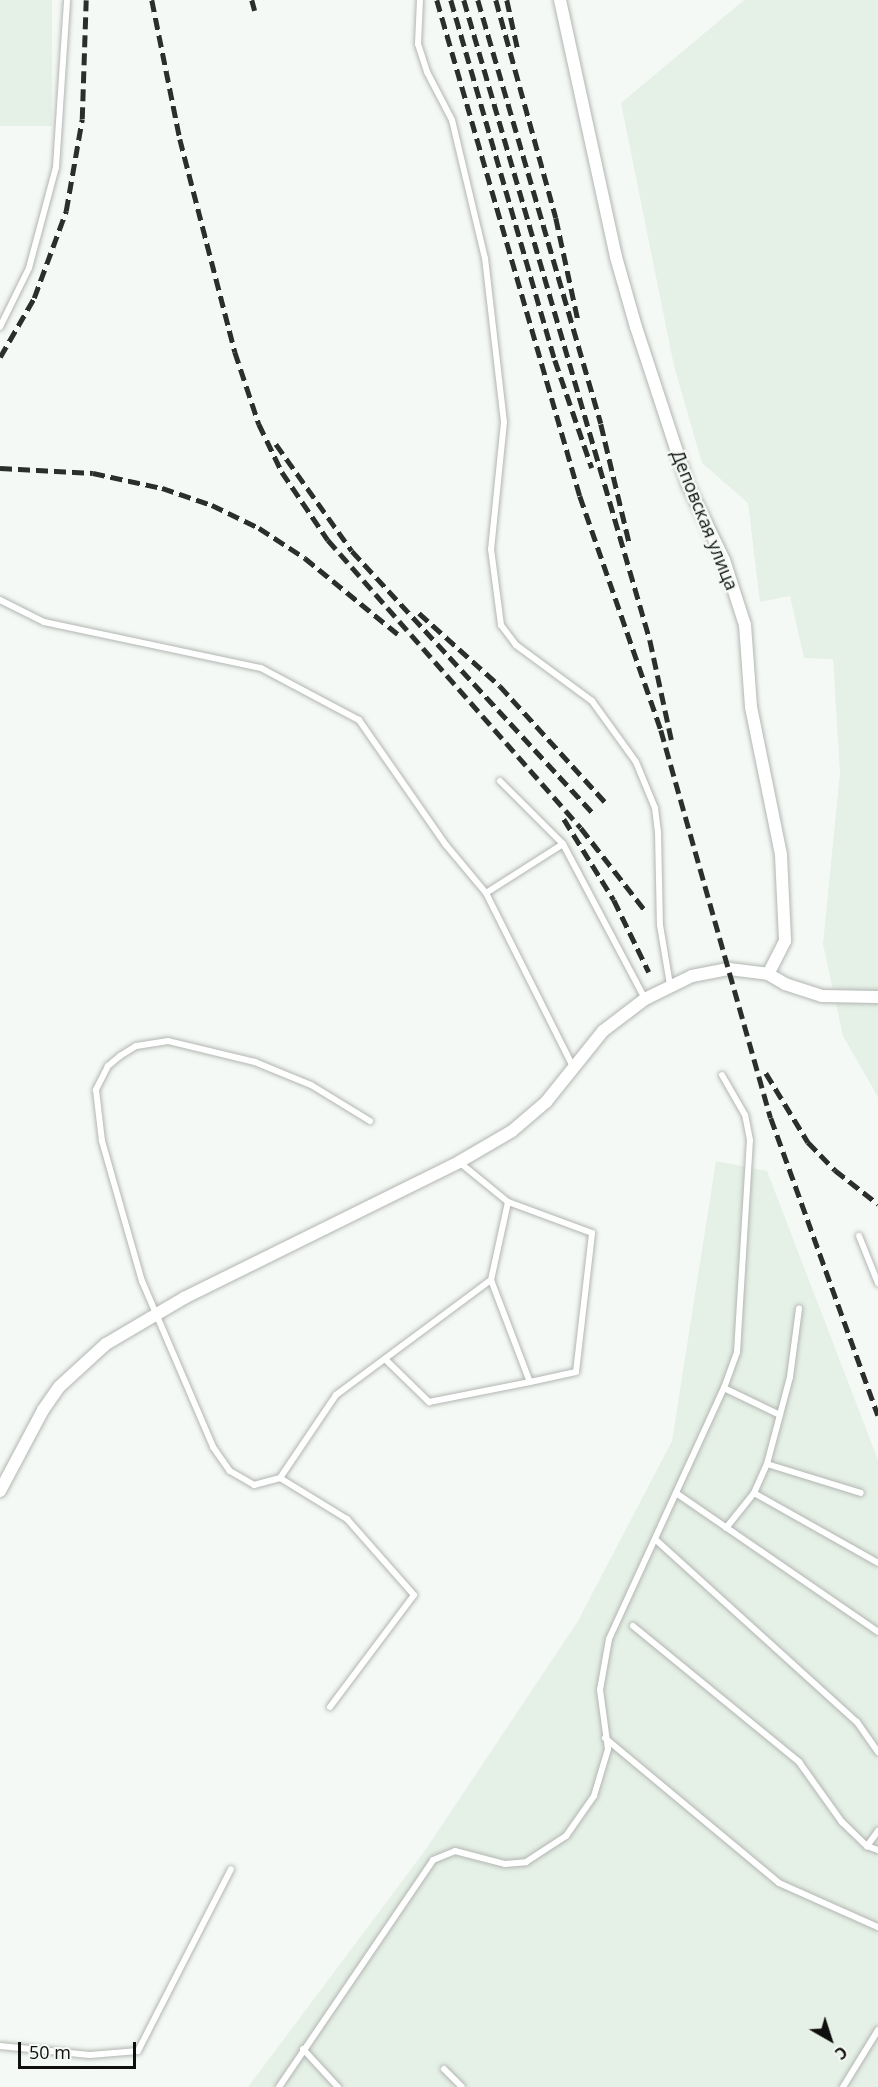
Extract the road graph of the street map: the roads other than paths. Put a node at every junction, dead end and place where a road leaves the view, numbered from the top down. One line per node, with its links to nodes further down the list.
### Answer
1 (67, 0): 4 (lane)
2 (420, 0): 10 (lane)
3 (560, 0): 9 (street, Деповская улица)
4 (0, 327)
5 (0, 600): 8 (lane)
6 (500, 781): 7 (lane)
7 (563, 844): 8 (lane); 12 (lane)
8 (486, 893): 13 (lane)
9 (768, 974): 10 (street); 11 (street)
10 (670, 986): 12 (street)
11 (878, 997)
12 (645, 999): 13 (street)
13 (574, 1069): 16 (street)
14 (722, 1074): 25 (lane)
15 (370, 1121): 22 (lane)
16 (459, 1162): 17 (lane); 22 (street)
17 (508, 1203): 19 (lane); 24 (lane)
18 (859, 1236): 20 (lane)
19 (491, 1280): 23 (lane); 24 (lane)
20 (878, 1283)
21 (799, 1309): 26 (lane)
22 (156, 1312): 28 (lane); 29 (street)
23 (385, 1359): 24 (lane); 28 (lane)
24 (530, 1382)
25 (724, 1388): 26 (lane); 31 (lane)
26 (780, 1415): 27 (lane)
27 (767, 1464): 30 (lane); 32 (lane)
28 (280, 1478): 38 (lane)
29 (0, 1491)
30 (754, 1492): 33 (lane); 35 (lane)
31 (676, 1493): 33 (lane); 34 (lane)
32 (861, 1493)
33 (726, 1528): 37 (lane)
34 (656, 1540): 39 (lane); 40 (lane)
35 (878, 1563)
36 (633, 1626): 42 (lane)
37 (878, 1632)
38 (330, 1707)
39 (604, 1737): 45 (lane); 48 (lane)
40 (878, 1752)
41 (878, 1831): 42 (lane)
42 (867, 1846): 43 (lane)
43 (878, 1850)
44 (231, 1869): 47 (lane)
45 (878, 1927)
46 (878, 2030): 53 (lane)
47 (0, 2046)
48 (303, 2049): 50 (lane); 51 (lane)
49 (444, 2069): 52 (lane)
50 (279, 2087)
51 (339, 2087)
52 (462, 2087)
53 (843, 2087)

